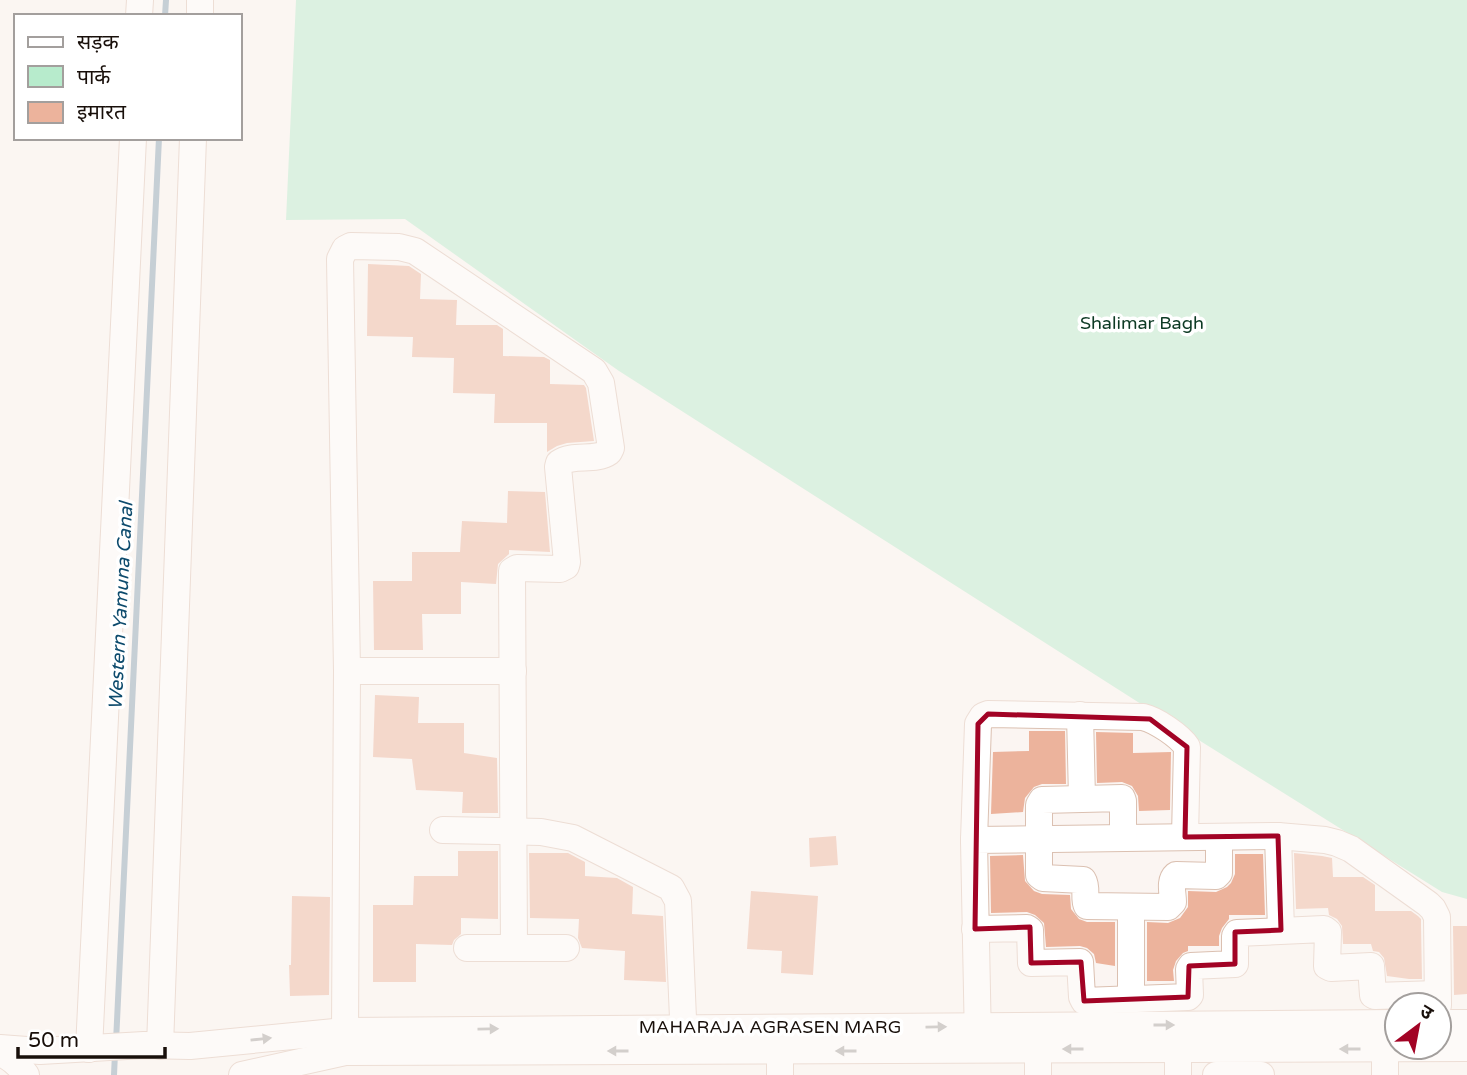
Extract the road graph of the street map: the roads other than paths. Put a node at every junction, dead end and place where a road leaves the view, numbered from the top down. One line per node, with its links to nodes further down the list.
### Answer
1 (133, 140): 29 (street)
2 (193, 140): 28 (street)
3 (347, 671): 4 (street); 4 (street); 25 (street)
4 (513, 671): 8 (street)
5 (1080, 715): 6 (street); 10 (street); 14 (street)
6 (1082, 798): 12 (street); 13 (street)
7 (443, 830): 8 (street)
8 (513, 832): 20 (street); 27 (street)
9 (1278, 836): 11 (street); 17 (street); 21 (street)
10 (1185, 837): 11 (street); 12 (street)
11 (1219, 837): 15 (street)
12 (1123, 838): 13 (street)
13 (1040, 839): 14 (street); 15 (street)
14 (974, 840): 16 (street)
15 (1131, 907): 22 (street)
16 (975, 929): 22 (street); 26 (street)
17 (1281, 930): 22 (street); 23 (street)
18 (566, 947): 20 (street)
19 (467, 948): 20 (street)
20 (514, 948)
21 (1441, 991)
22 (1131, 999)
23 (1383, 999)
24 (1383, 1024): 32 (street, MAHARAJA AGRASEN MARG, one-way to 24)
25 (345, 1031): 27 (street, MAHARAJA AGRASEN MARG, one-way to 27); 28 (street, MAHARAJA AGRASEN MARG, one-way to 25)
26 (978, 1038): 32 (street, MAHARAJA AGRASEN MARG); 33 (street, MAHARAJA AGRASEN MARG, one-way to 26); 34 (street, MAHARAJA AGRASEN MARG)
27 (684, 1039): 33 (street, MAHARAJA AGRASEN MARG); 37 (street, MAHARAJA AGRASEN MARG, one-way to 37)
28 (152, 1046): 29 (street, MAHARAJA AGRASEN MARG)
29 (89, 1049): 31 (street, MAHARAJA AGRASEN MARG)
30 (1383, 1049): 35 (street, MAHARAJA AGRASEN MARG, one-way to 35)
31 (0, 1050): 38 (street)
32 (1038, 1050): 35 (street, MAHARAJA AGRASEN MARG, one-way to 32)
33 (767, 1052): 34 (street, MAHARAJA AGRASEN MARG, one-way to 33)
34 (935, 1062)
35 (1178, 1062)
36 (363, 1063): 37 (street, MAHARAJA AGRASEN MARG); 39 (street, MAHARAJA AGRASEN MARG)
37 (521, 1063)
38 (26, 1075)
39 (242, 1075)
40 (1216, 1075): 41 (street)
41 (1228, 1075): 42 (street)
42 (1261, 1075)

